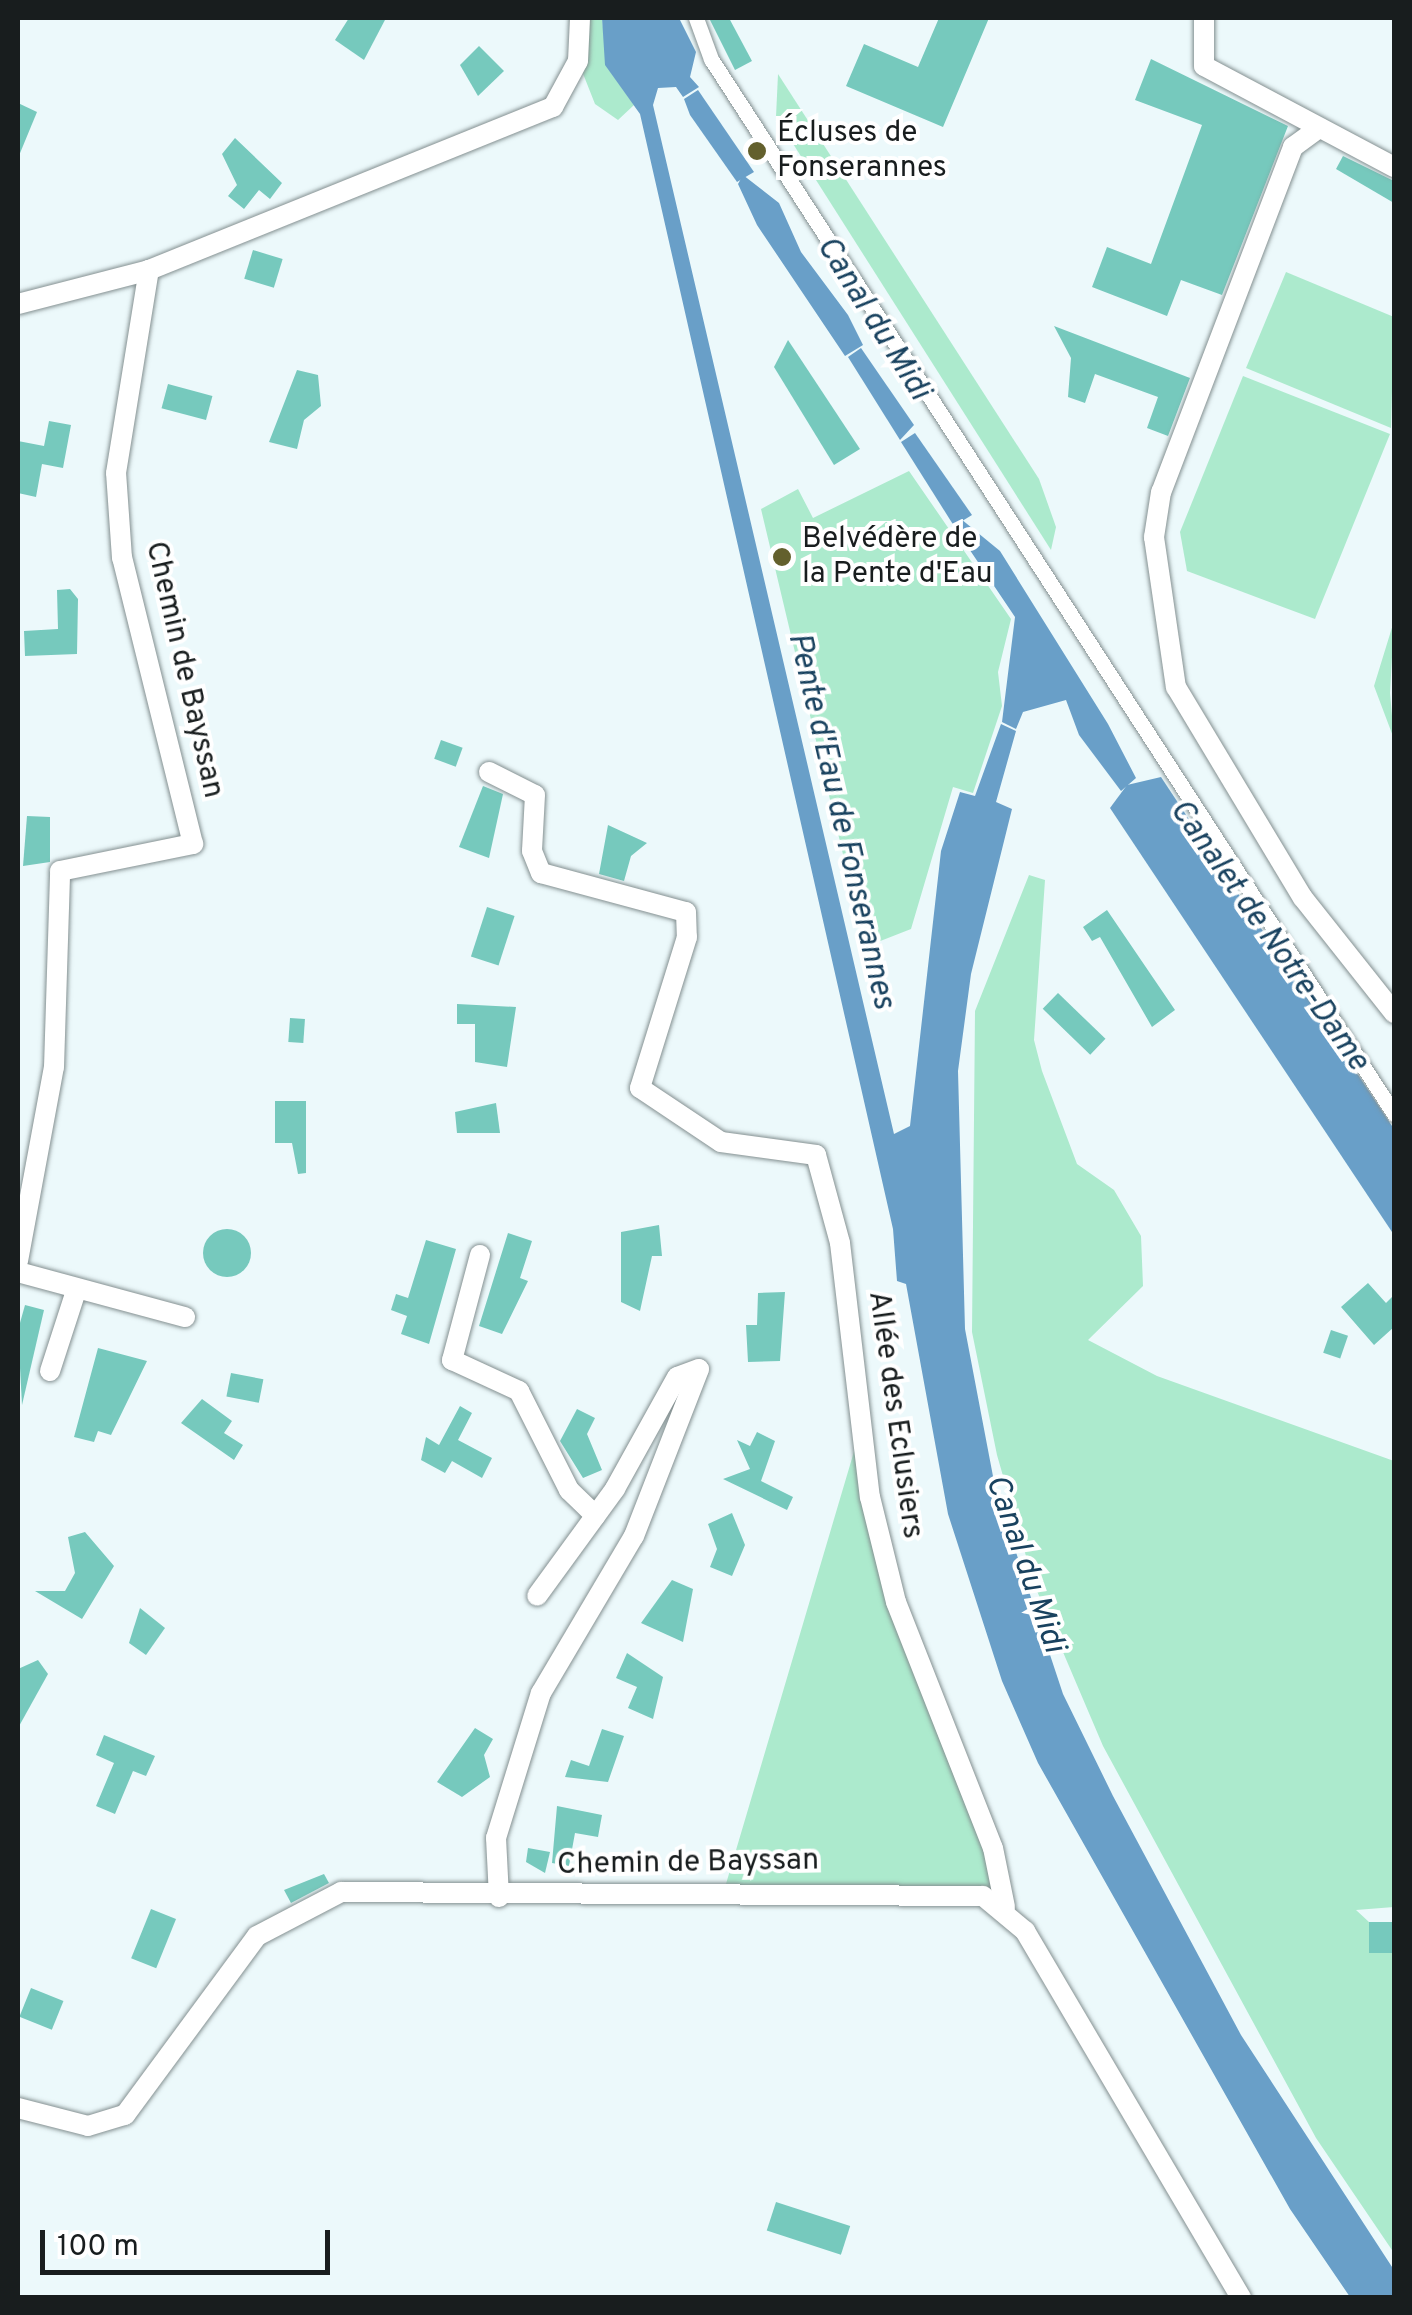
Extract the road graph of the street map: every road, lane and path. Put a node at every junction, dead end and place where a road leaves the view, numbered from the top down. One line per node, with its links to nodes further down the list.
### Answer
1 (580, 18): 6 (street)
2 (696, 18): 10 (street)
3 (1204, 18): 4 (street)
4 (1318, 128): 5 (street); 9 (street)
5 (1394, 167)
6 (149, 270): 7 (street); 12 (street, Chemin de Bayssan)
7 (18, 304)
8 (489, 772): 20 (street, Allée des Eclusiers)
9 (1394, 1013)
10 (1394, 1114)
11 (480, 1255): 17 (street)
12 (18, 1261)
13 (18, 1272): 14 (street)
14 (75, 1294): 15 (street); 16 (street)
15 (185, 1317)
16 (50, 1371)
17 (596, 1516): 18 (street); 19 (street)
18 (537, 1596)
19 (499, 1897): 20 (street, Chemin de Bayssan); 21 (street, Chemin de Bayssan)
20 (1004, 1906): 22 (street)
21 (18, 2108)
22 (1241, 2298)

